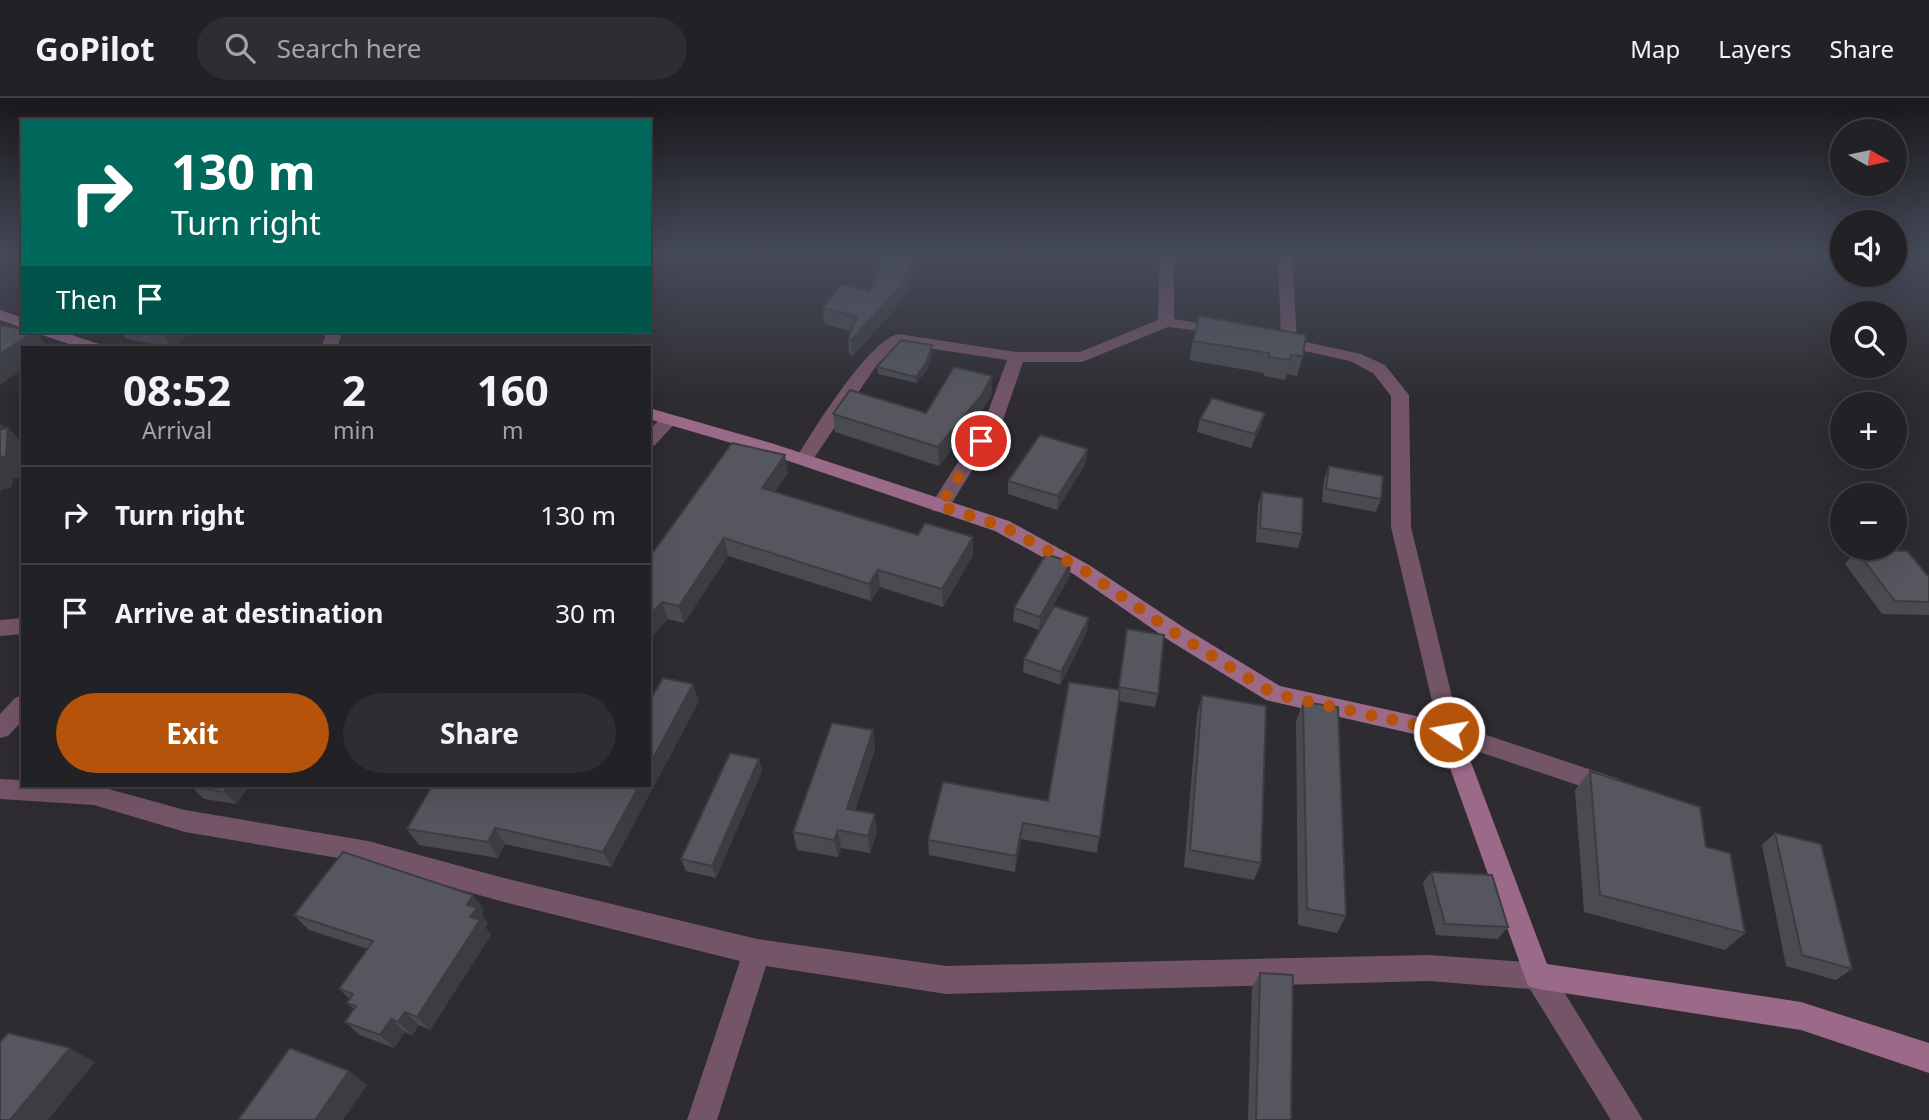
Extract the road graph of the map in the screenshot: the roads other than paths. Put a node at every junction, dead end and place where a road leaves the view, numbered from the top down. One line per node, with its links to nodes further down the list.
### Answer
1 (1166, 304): 5 (street)
2 (1287, 304): 9 (street)
3 (0, 315): 4 (street)
4 (21, 322)
5 (1166, 322): 7 (street); 11 (street)
6 (51, 333): 10 (street)
7 (1234, 333)
8 (1262, 338): 9 (street)
9 (1289, 342): 21 (street)
10 (90, 346)
11 (1016, 357): 15 (street); 16 (street)
12 (651, 414): 13 (street)
13 (670, 419): 14 (street); 15 (street)
14 (651, 439)
15 (804, 460): 16 (street)
16 (940, 506): 21 (street)
17 (21, 626): 18 (street)
18 (0, 628)
19 (21, 706): 20 (street)
20 (0, 729)
21 (1449, 732): 23 (street); 25 (street)
22 (0, 789): 24 (street)
23 (1629, 793)
24 (757, 952): 25 (street); 27 (street)
25 (1538, 976): 26 (street); 28 (street)
26 (1929, 1058)
27 (702, 1120)
28 (1628, 1120)

